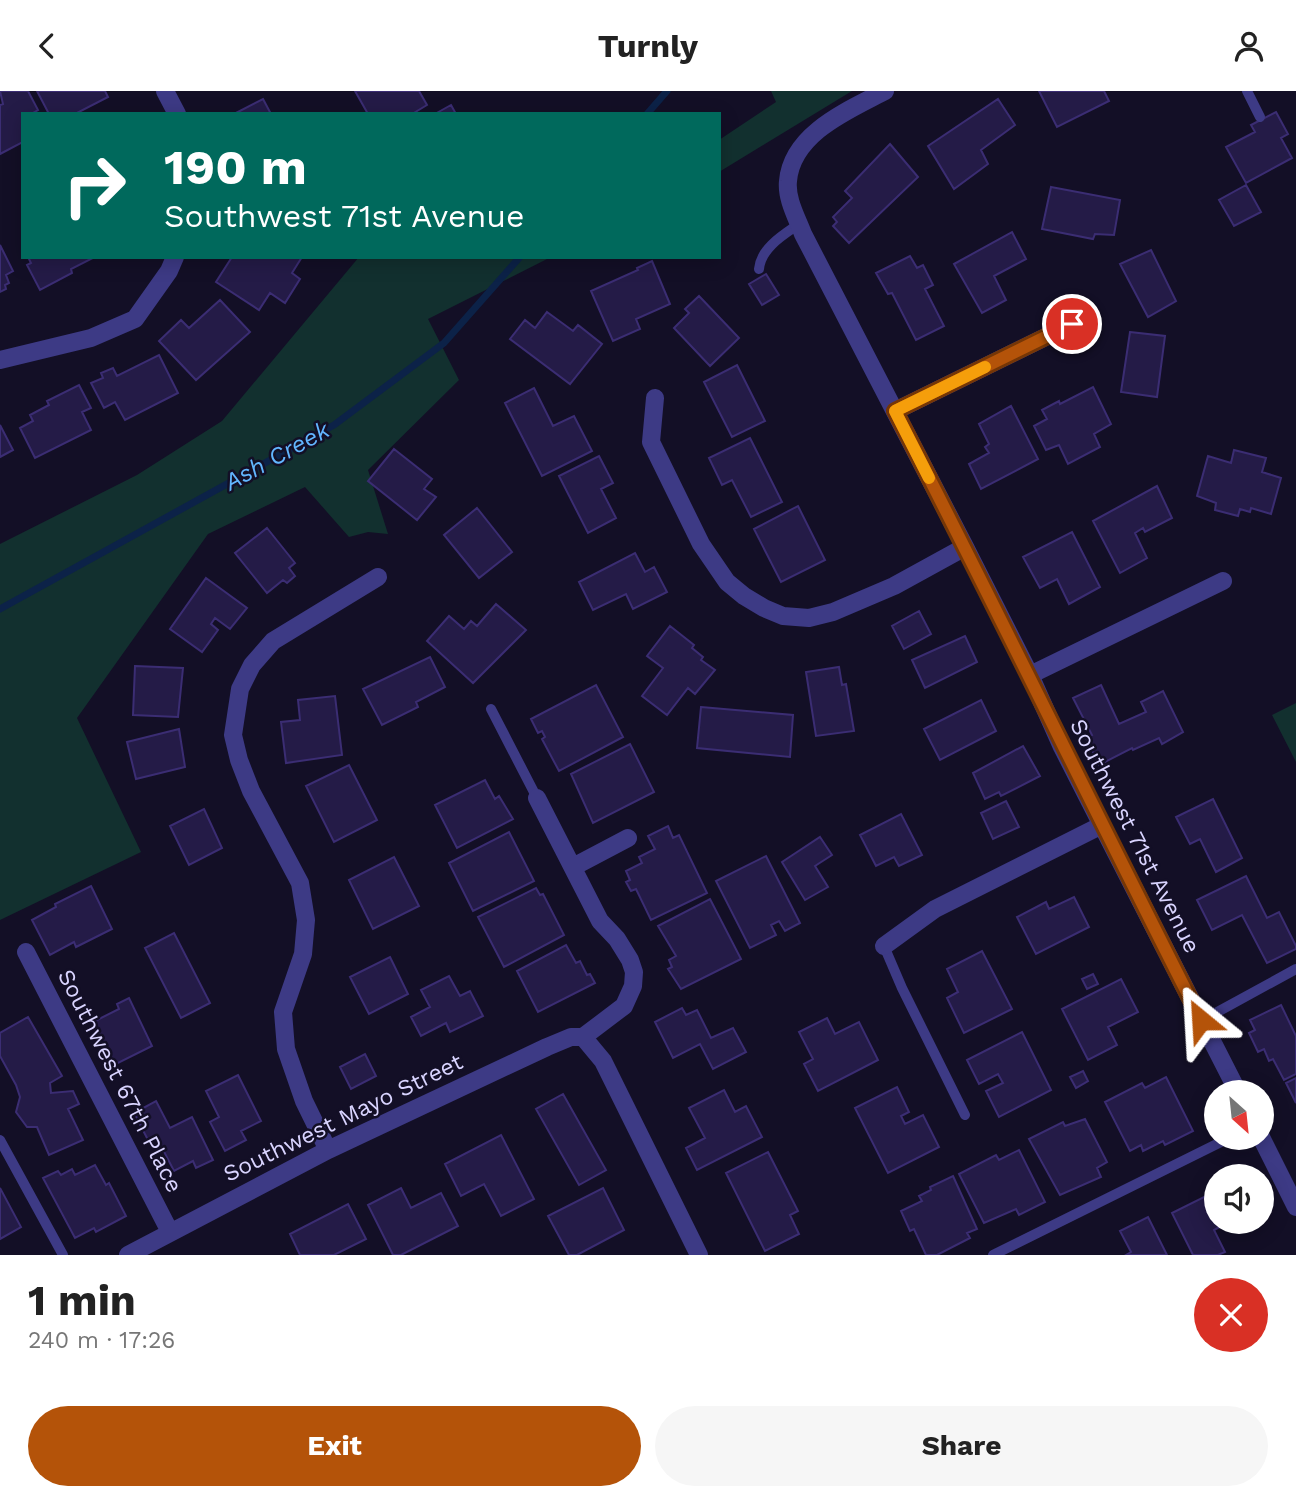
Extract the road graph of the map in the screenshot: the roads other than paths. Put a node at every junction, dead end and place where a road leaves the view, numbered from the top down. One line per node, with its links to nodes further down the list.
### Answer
1 (165, 91): 4 (street)
2 (885, 91): 6 (street, Southwest 71st Avenue)
3 (1247, 91): 5 (lane)
4 (176, 112)
5 (1260, 117)
6 (799, 224): 8 (lane); 12 (street, Southwest 71st Avenue)
7 (174, 259): 10 (street)
8 (759, 269)
9 (1072, 324): 12 (street)
10 (0, 360)
11 (655, 398): 13 (street)
12 (895, 411): 13 (street, Southwest 71st Avenue)
13 (965, 547): 16 (street, Southwest 71st Avenue)
14 (378, 577): 30 (street)
15 (1223, 581): 16 (street)
16 (1030, 675): 19 (street, Southwest 71st Avenue)
17 (491, 709): 18 (lane)
18 (537, 798): 21 (street)
19 (1102, 825): 22 (street); 25 (street, Southwest 71st Avenue)
20 (628, 838): 21 (street)
21 (573, 867): 26 (street)
22 (884, 946): 28 (lane)
23 (26, 952): 34 (street, Southwest 67th Place)
24 (1296, 969): 25 (lane)
25 (1201, 1020): 27 (street, Southwest 71st Avenue)
26 (583, 1037): 30 (street, Southwest Mayo Street); 37 (street)
27 (1232, 1080)
28 (965, 1115)
29 (0, 1140): 35 (lane)
30 (328, 1150): 34 (street, Southwest Mayo Street)
31 (1205, 1150): 38 (lane)
32 (1268, 1150): 33 (street)
33 (1296, 1207)
34 (170, 1232): 36 (street, Southwest Mayo Street)
35 (64, 1255)
36 (128, 1255)
37 (699, 1255)
38 (993, 1255)

